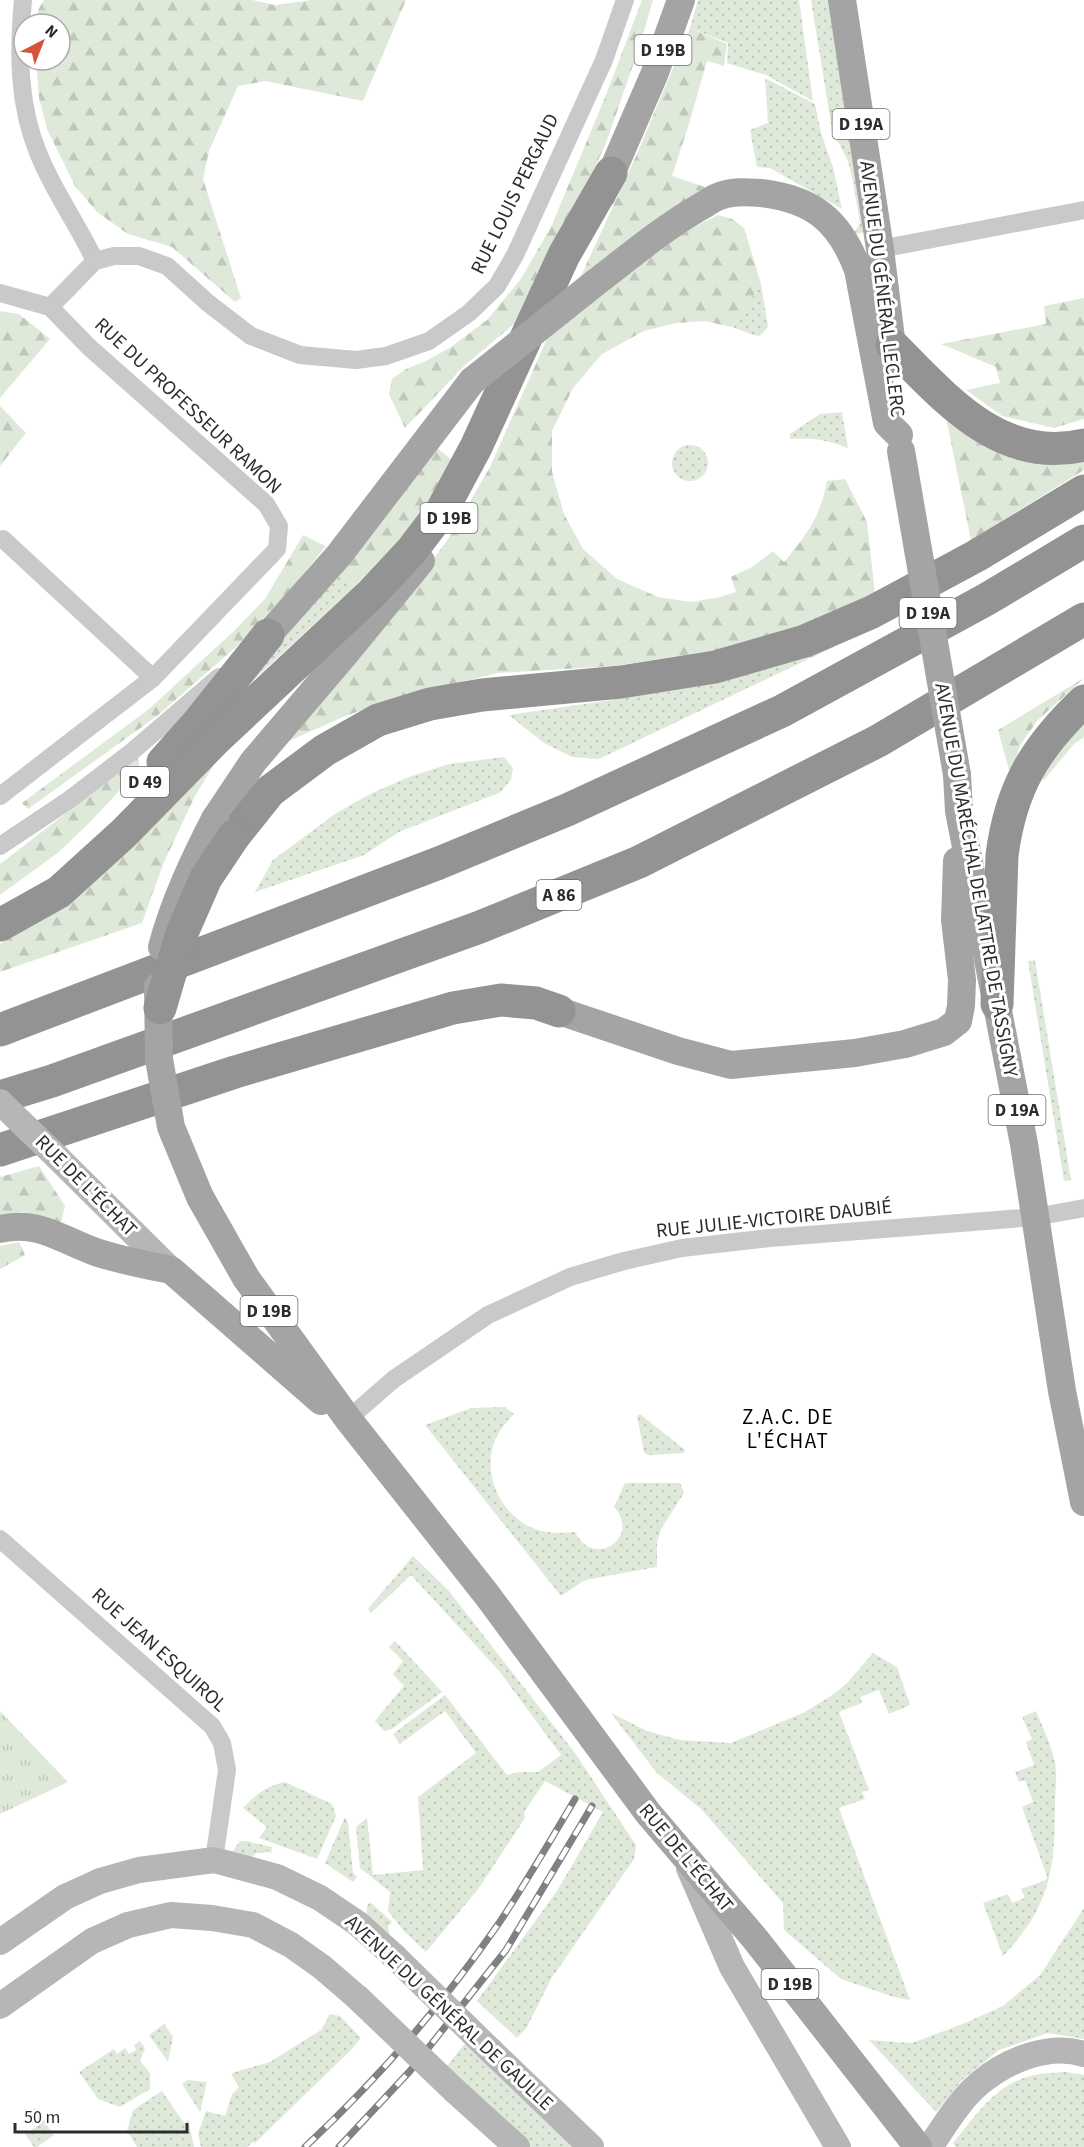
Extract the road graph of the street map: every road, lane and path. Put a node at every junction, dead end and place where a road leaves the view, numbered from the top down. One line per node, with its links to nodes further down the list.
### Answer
1 (23, 0): 8 (street)
2 (625, 0): 8 (street, RUE LOUIS PERGAUD)
3 (681, 0): 5 (main road, D 19B)
4 (842, 0): 7 (main road, AVENUE DU GÉNÉRAL LECLERC / D 19A)
5 (611, 173): 23 (main road, D 19B); 25 (highway)
6 (1084, 210): 7 (street)
7 (880, 249): 11 (main road, AVENUE DU GÉNÉRAL LECLERC / D 19A)
8 (94, 261): 10 (street)
9 (0, 293): 10 (street)
10 (50, 307): 19 (street, RUE DU PROFESSEUR RAMON)
11 (892, 345): 12 (main road, AVENUE DU GÉNÉRAL LECLERC / D 19A); 13 (highway)
12 (900, 443): 18 (main road, bridge); 22 (main road, AVENUE DU MARÉCHAL DE LATTRE DE TASSIGNY / D 19A, bridge)
13 (1084, 445)
14 (1084, 491): 23 (highway)
15 (3, 539): 19 (street)
16 (1084, 541): 29 (highway)
17 (1084, 619): 30 (highway, A 86)
18 (268, 635): 24 (street); 25 (highway, D 49)
19 (153, 678): 21 (street, RUE DU PROFESSEUR RAMON)
20 (1084, 701): 26 (highway)
21 (0, 796)
22 (959, 811): 26 (main road, AVENUE DU MARÉCHAL DE LATTRE DE TASSIGNY / D 19A); 28 (main road)
23 (224, 827): 27 (highway, bridge)
24 (0, 846)
25 (5, 922)
26 (997, 1004): 34 (main road, AVENUE DU MARÉCHAL DE LATTRE DE TASSIGNY / D 19A)
27 (160, 1008): 37 (main road, D 19B, bridge)
28 (559, 1011): 32 (highway)
29 (0, 1030)
30 (0, 1097)
31 (0, 1102): 36 (main road, RUE DE L'ÉCHAT, bridge)
32 (0, 1150)
33 (1084, 1208): 34 (street, RUE JULIE-VICTOIRE DAUBIÉ)
34 (1035, 1217): 37 (street, RUE JULIE-VICTOIRE DAUBIÉ); 38 (main road, AVENUE DU MARÉCHAL DE LATTRE DE TASSIGNY / D 19A)
35 (0, 1229): 36 (main road)
36 (171, 1270): 37 (main road)
37 (348, 1419): 40 (main road, RUE DE L'ÉCHAT / D 19B)
38 (1084, 1502)
39 (0, 1539): 41 (street, RUE JEAN ESQUIROL)
40 (684, 1856): 47 (main road); 48 (main road, RUE DE L'ÉCHAT / D 19B)
41 (214, 1860): 42 (main road, AVENUE DU GÉNÉRAL DE GAULLE); 46 (main road, AVENUE DU GÉNÉRAL DE GAULLE, bridge)
42 (0, 1942)
43 (0, 2006): 45 (main road, bridge)
44 (1084, 2054): 49 (main road)
45 (517, 2147)
46 (591, 2147)
47 (838, 2147)
48 (918, 2147)
49 (930, 2147)

